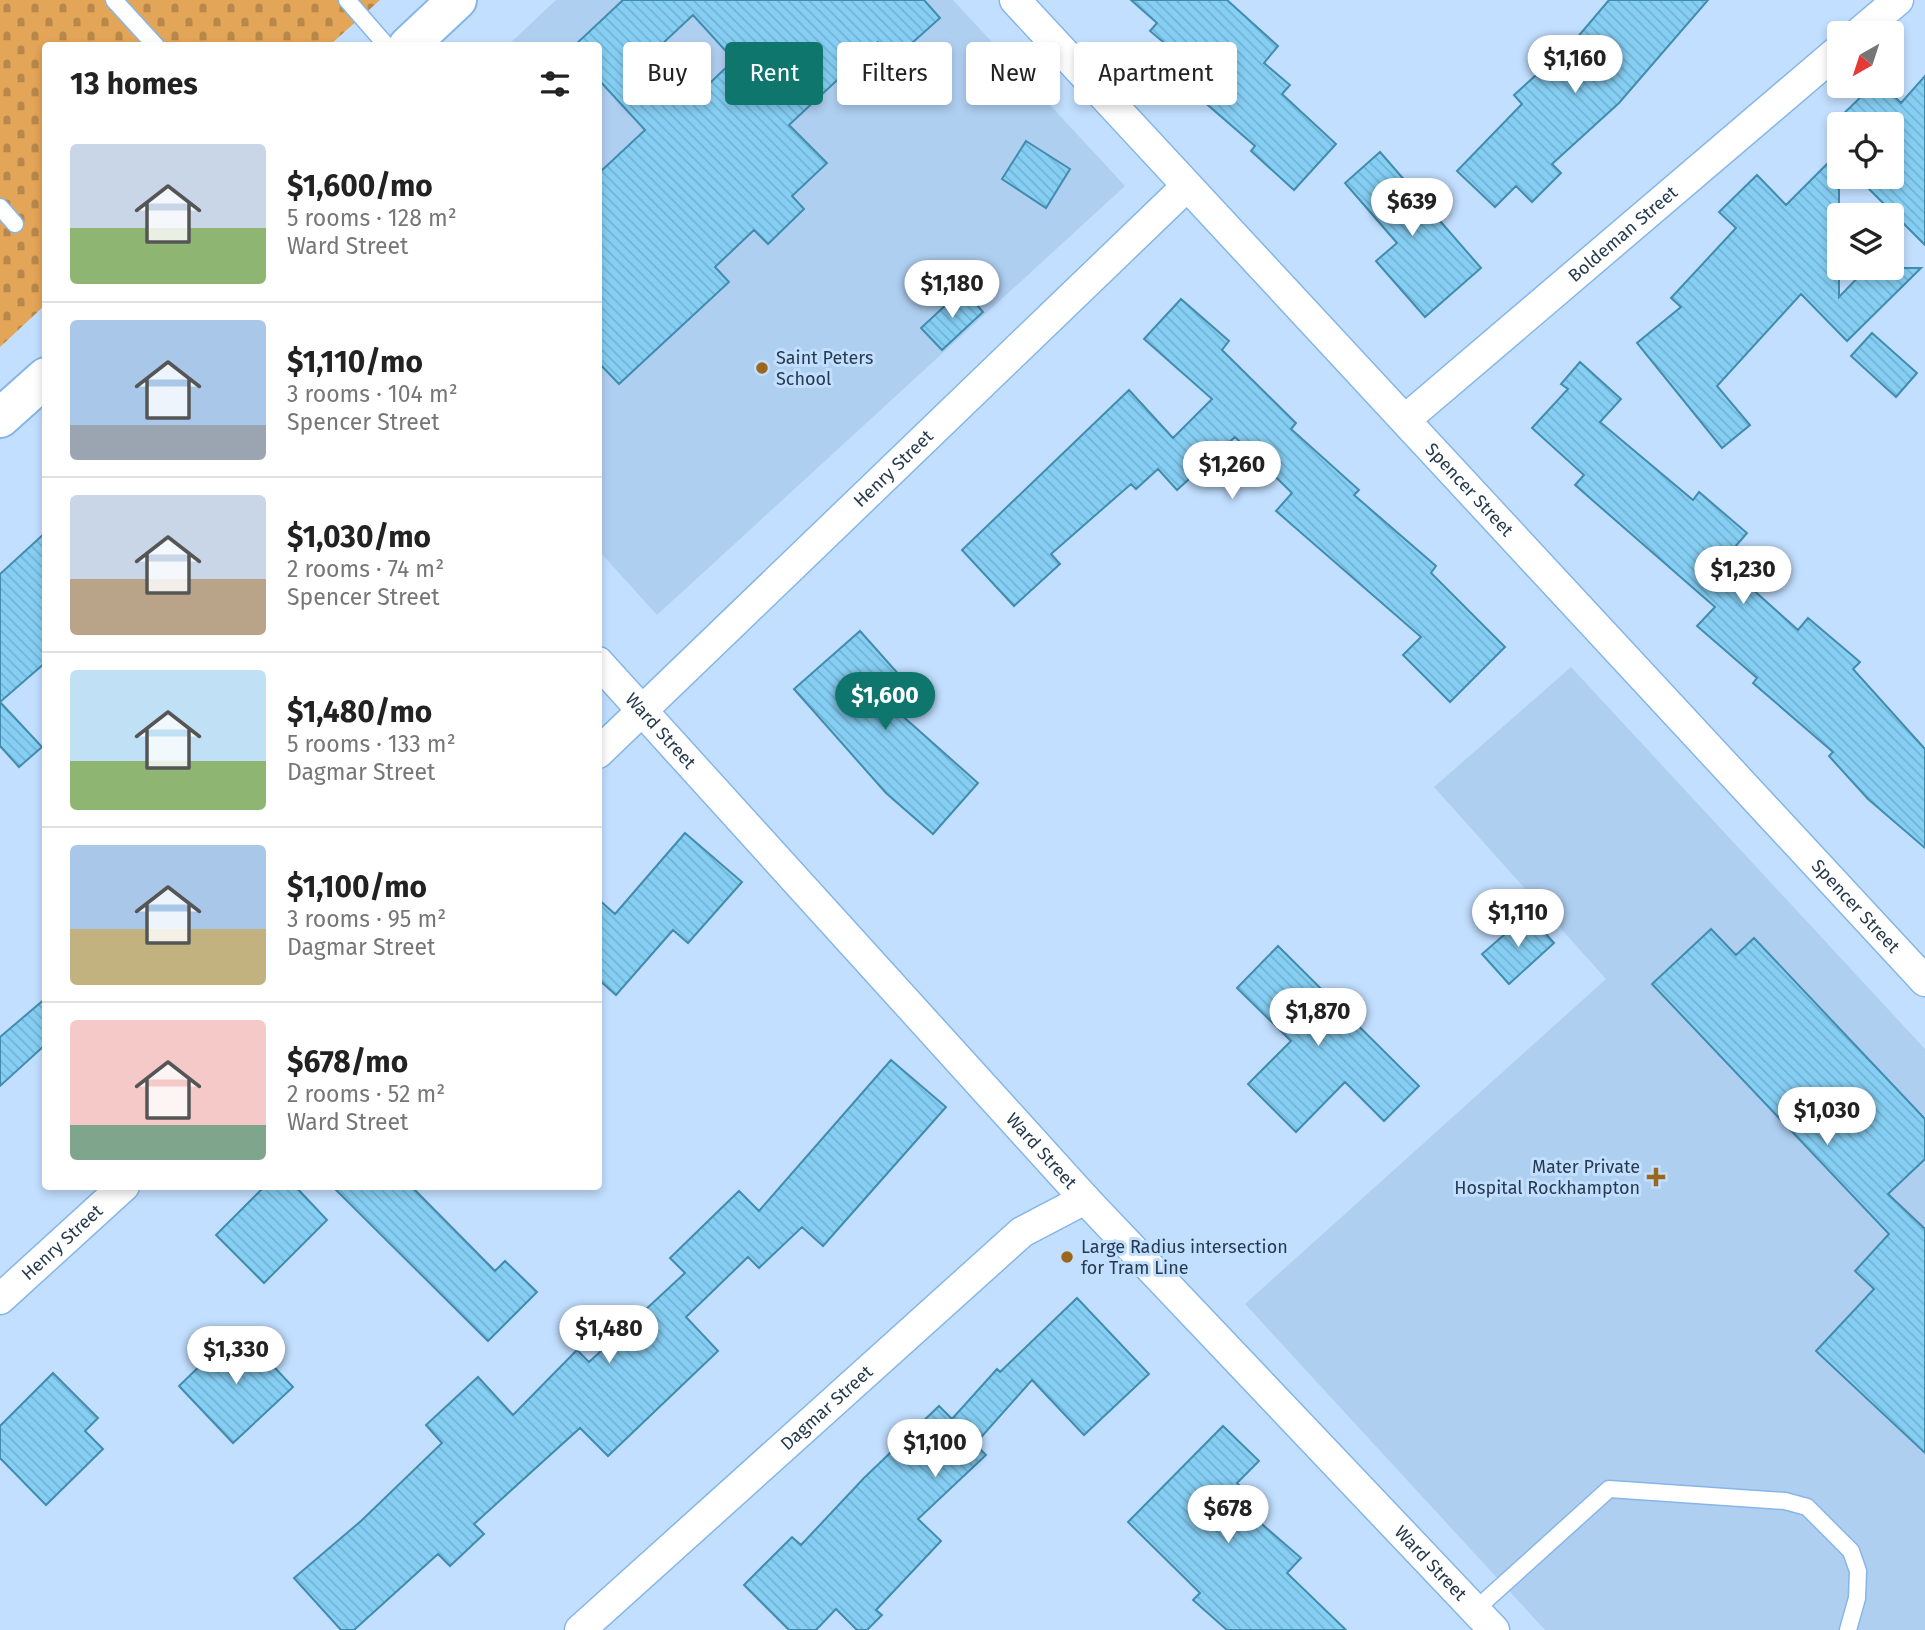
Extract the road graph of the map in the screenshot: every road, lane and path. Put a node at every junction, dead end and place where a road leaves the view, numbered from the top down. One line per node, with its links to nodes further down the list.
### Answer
1 (114, 0): 7 (lane)
2 (347, 0): 8 (lane)
3 (457, 0): 9 (street)
4 (1015, 0): 11 (street, Spencer Street)
5 (1898, 0): 6 (street)
6 (1873, 21)
7 (152, 42)
8 (384, 42)
9 (412, 42)
10 (1827, 60): 16 (street, Boldeman Street)
11 (1187, 186): 16 (street, Spencer Street); 18 (street, Henry Street)
12 (0, 207): 13 (lane)
13 (15, 224)
14 (42, 381): 15 (street)
15 (0, 418)
16 (1406, 419): 20 (street, Spencer Street)
17 (602, 666): 18 (street, Ward Street)
18 (643, 712): 19 (street, Henry Street); 22 (street, Ward Street)
19 (602, 749)
20 (1925, 981)
21 (120, 1190): 23 (street, Henry Street)
22 (1085, 1199): 24 (street, Ward Street); 25 (street, Dagmar Street)
23 (0, 1299)
24 (1484, 1620): 26 (lane)
25 (580, 1630)
26 (1847, 1630)

